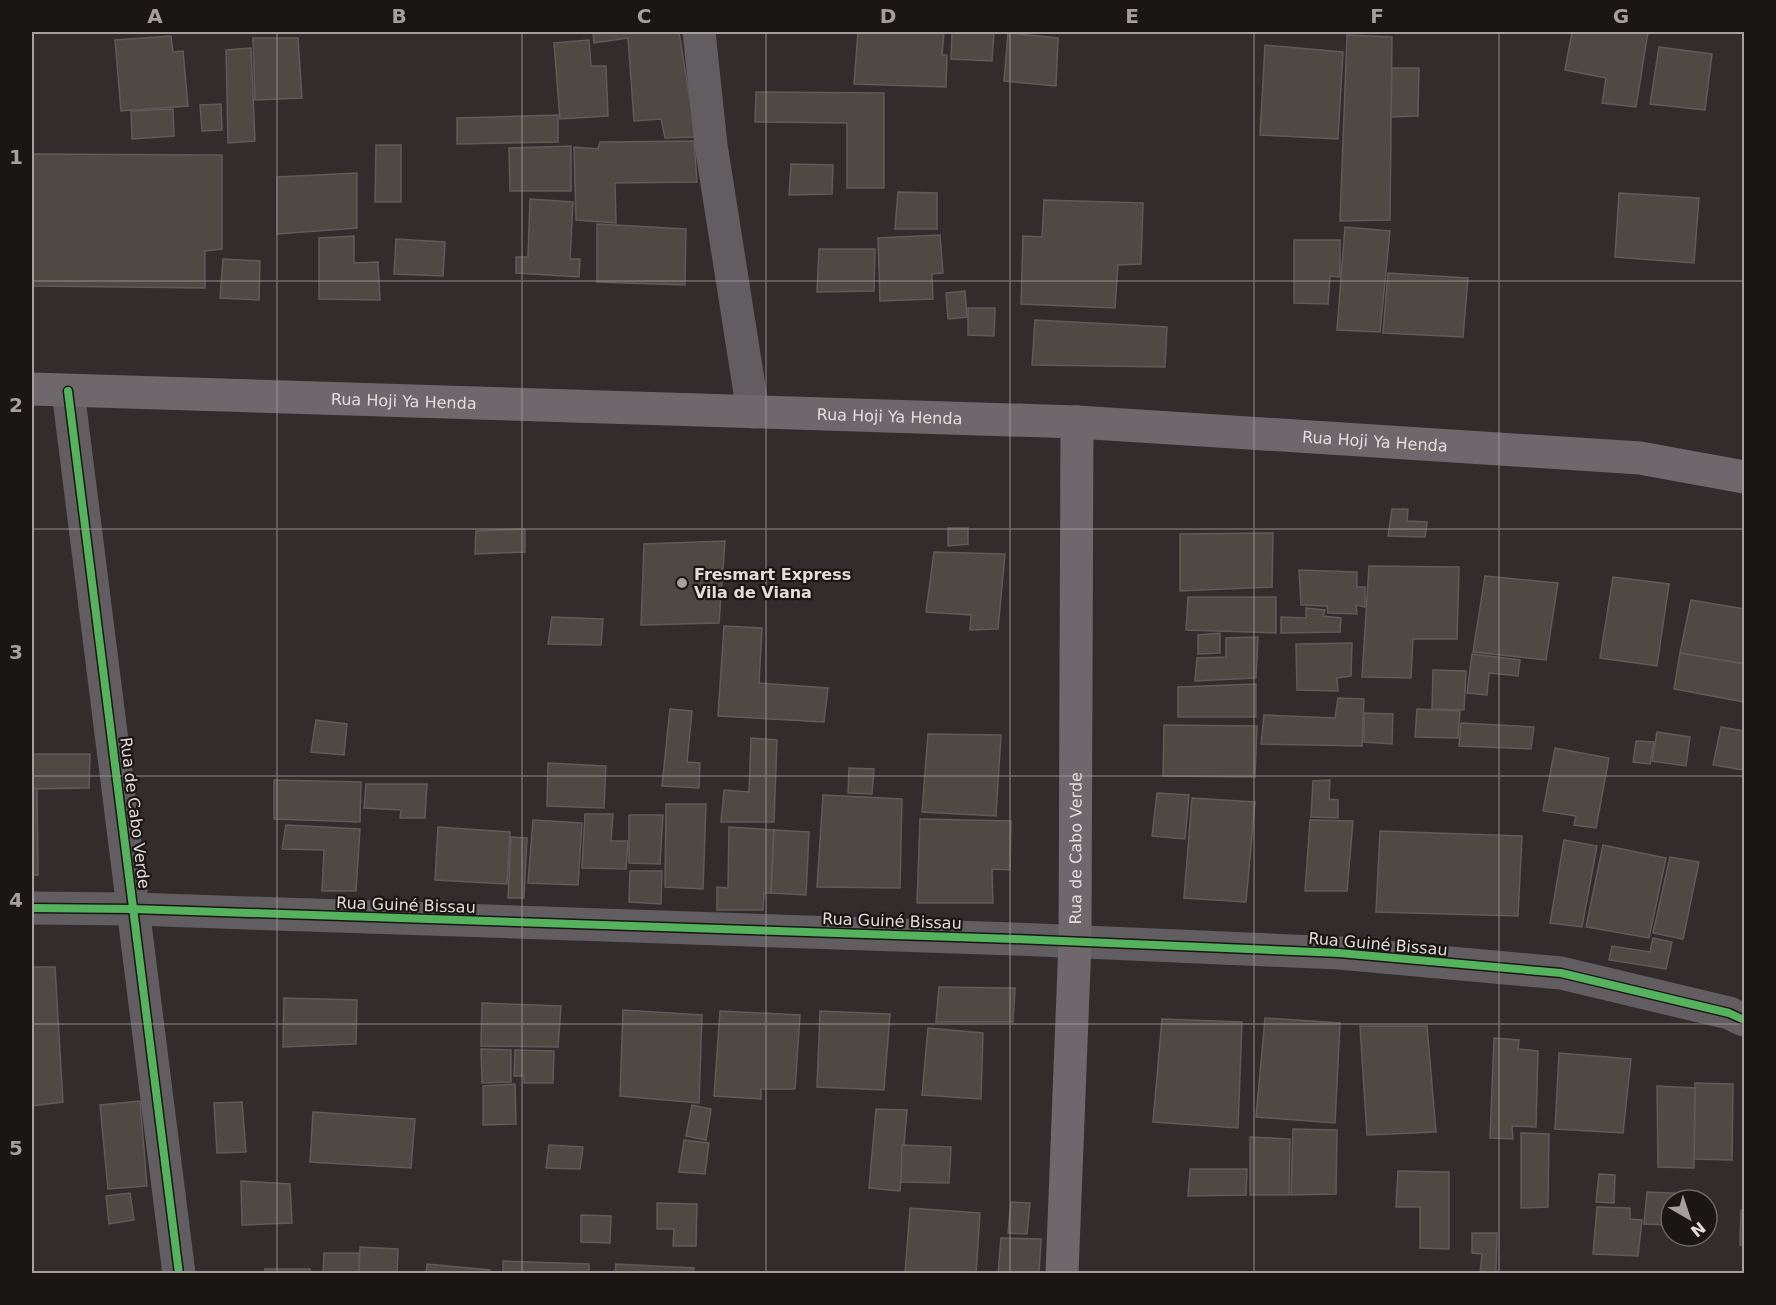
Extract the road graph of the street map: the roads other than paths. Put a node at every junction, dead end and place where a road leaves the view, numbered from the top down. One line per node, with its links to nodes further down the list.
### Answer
1 (699, 32): 4 (street)
2 (32, 389): 3 (main road, Rua Hoji Ya Henda)
3 (68, 391): 4 (main road, Rua Hoji Ya Henda); 8 (street, Rua de Cabo Verde)
4 (753, 412): 5 (main road, Rua Hoji Ya Henda)
5 (1077, 422): 6 (main road, Rua Hoji Ya Henda); 9 (main road, Rua de Cabo Verde)
6 (1744, 477)
7 (32, 908): 8 (street, Rua Guiné Bissau)
8 (133, 909): 9 (street, Rua Guiné Bissau); 11 (street, Rua de Cabo Verde)
9 (1075, 941): 10 (street, Rua Guiné Bissau); 12 (main road, Rua de Cabo Verde)
10 (1744, 1020)
11 (179, 1274)
12 (1062, 1274)

